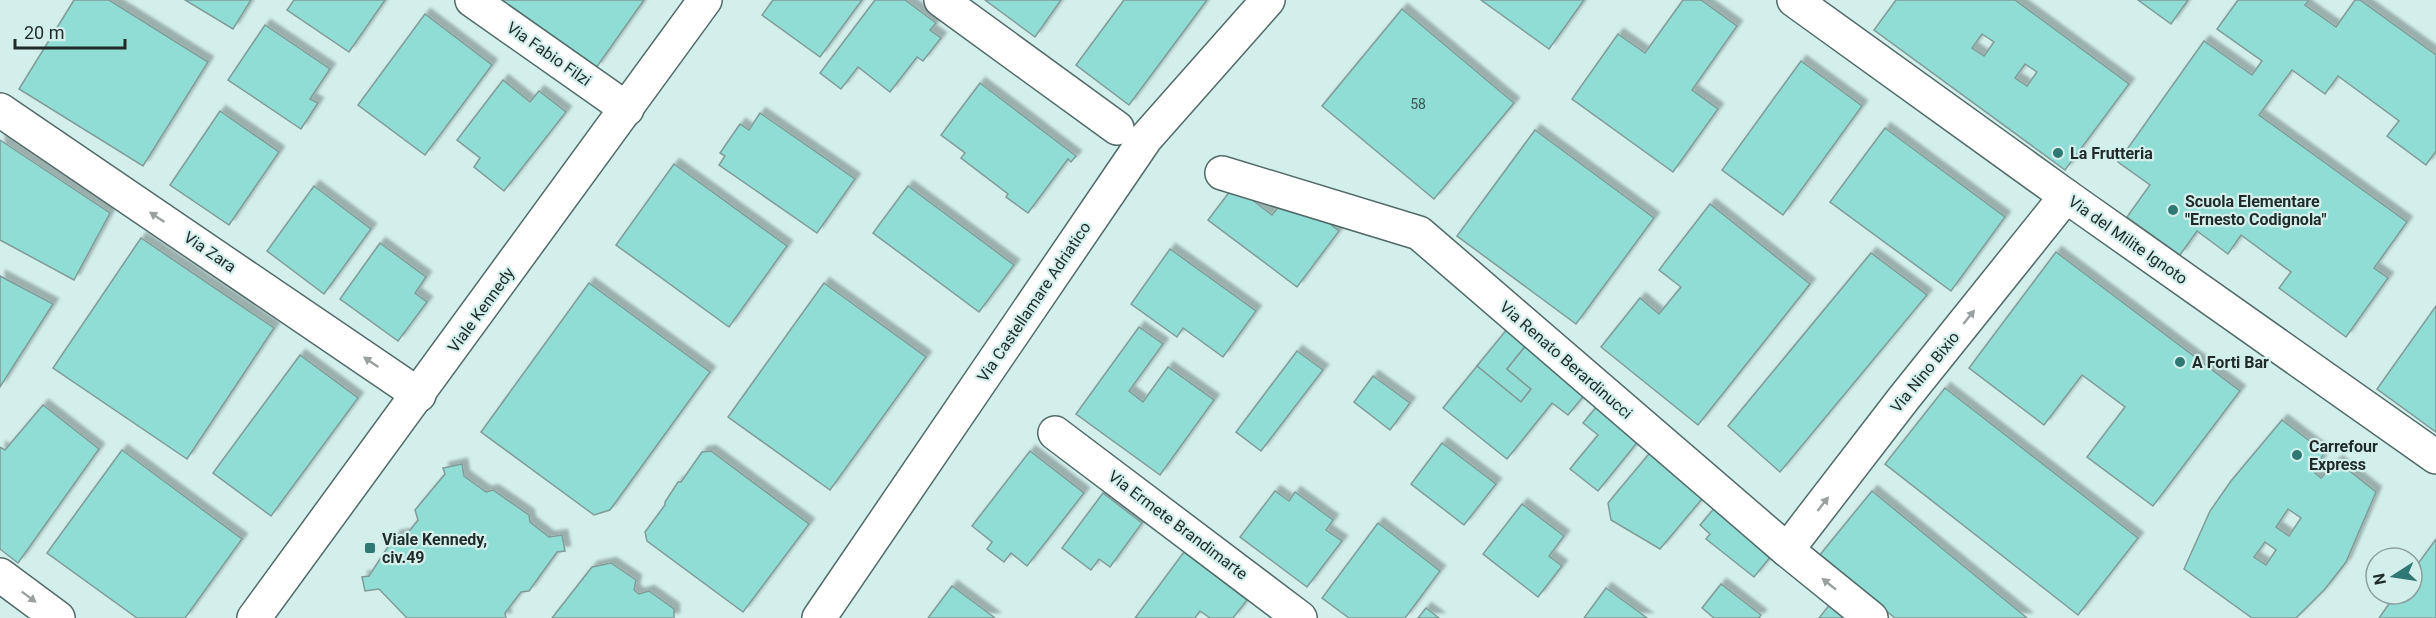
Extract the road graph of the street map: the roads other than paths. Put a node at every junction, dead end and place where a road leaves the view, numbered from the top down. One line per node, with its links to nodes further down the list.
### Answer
1 (472, 0): 7 (street, Via Fabio Filzi)
2 (705, 0): 7 (street, Viale Kennedy)
3 (941, 0): 9 (street)
4 (1268, 0): 19 (street, Via Castellamare Adriatico)
5 (1794, 0): 6 (street, Via del Milite Ignoto)
6 (1830, 10): 11 (street, Via del Milite Ignoto)
7 (627, 109): 12 (street, Viale Kennedy)
8 (0, 110): 12 (street, Via Zara, one-way to 8)
9 (1117, 128)
10 (1222, 173): 15 (street, Via Renato Berardinucci)
11 (2066, 196): 14 (street, Via del Milite Ignoto); 15 (street, Via Nino Bixio, one-way to 11)
12 (419, 395): 18 (street, Viale Kennedy)
13 (1055, 433): 20 (street, Via Ermete Brandimarte)
14 (2436, 457)
15 (1787, 550): 21 (street, Via Renato Berardinucci, one-way to 15)
16 (0, 575): 17 (street, one-way to 17)
17 (58, 618)
18 (254, 618)
19 (819, 618)
20 (1300, 618)
21 (1871, 618)

